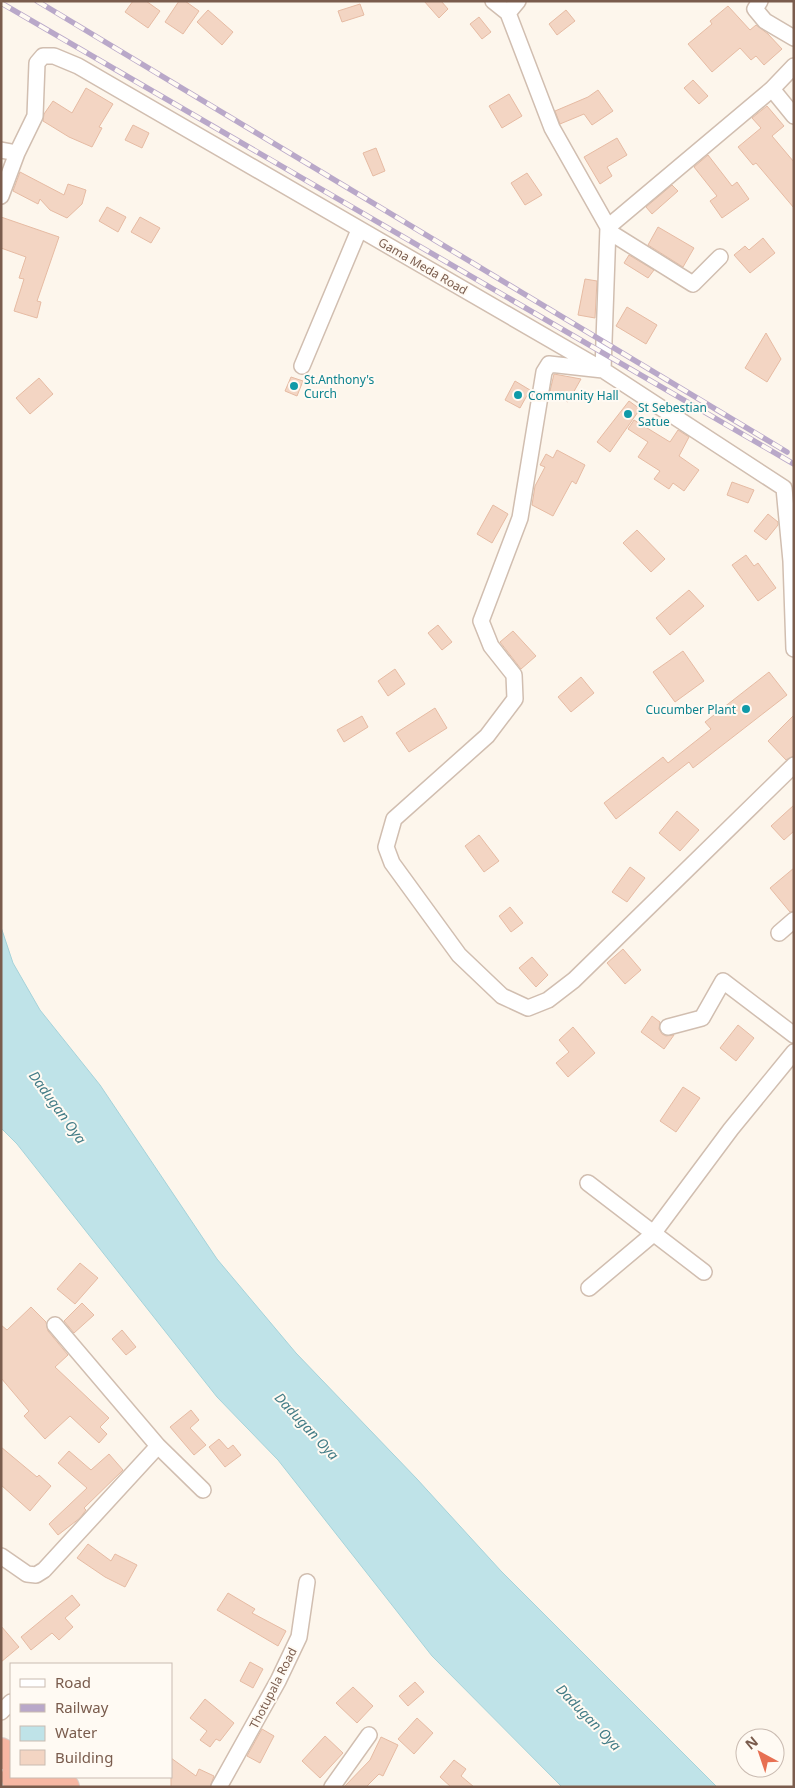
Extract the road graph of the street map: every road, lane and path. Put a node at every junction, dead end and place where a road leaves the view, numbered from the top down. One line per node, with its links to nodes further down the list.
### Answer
1 (493, 1): 3 (street)
2 (760, 1): 4 (street)
3 (513, 7): 11 (street)
4 (794, 38)
5 (794, 66): 6 (street)
6 (772, 89): 7 (street); 11 (street)
7 (794, 116)
8 (1, 150): 9 (street)
9 (17, 153): 10 (street, Gama Meda Road); 12 (street, Gama Meda Road)
10 (1, 196)
11 (608, 229): 13 (street); 15 (street)
12 (359, 230): 14 (street); 15 (street, Gama Meda Road)
13 (720, 257)
14 (302, 366)
15 (603, 370): 16 (street, Gama Meda Road); 17 (street)
16 (794, 649)
17 (794, 764)
18 (794, 920): 19 (street)
19 (779, 932)
20 (668, 1027): 21 (street)
21 (794, 1035)
22 (794, 1052): 24 (street)
23 (588, 1183): 24 (street)
24 (653, 1233): 25 (street); 26 (street)
25 (704, 1272)
26 (589, 1288)
27 (55, 1325): 28 (street)
28 (158, 1446): 29 (street); 30 (street)
29 (203, 1490)
30 (1, 1556)
31 (307, 1582): 39 (street, Thotupala Road)
32 (10, 1703): 33 (street)
33 (1, 1712)
34 (369, 1735): 40 (street)
35 (21, 1778): 37 (highway)
36 (48, 1778): 38 (highway)
37 (34, 1787)
38 (65, 1787)
39 (219, 1787)
40 (332, 1787)

